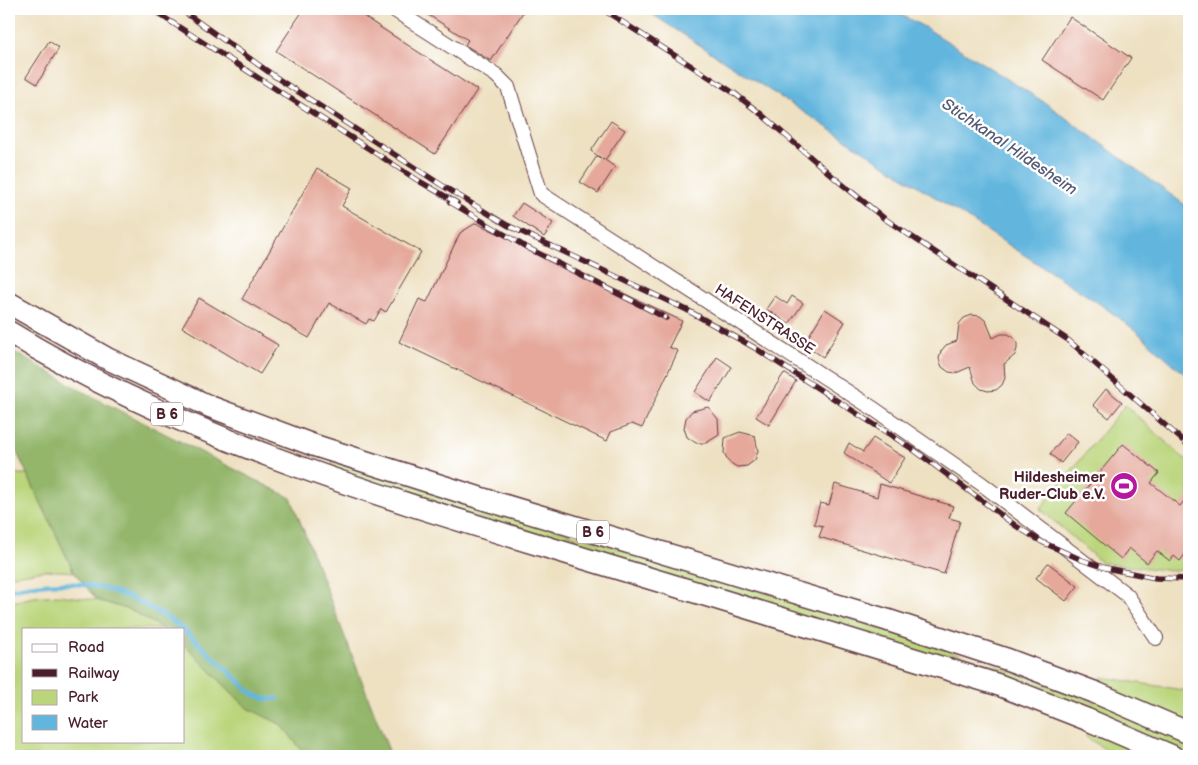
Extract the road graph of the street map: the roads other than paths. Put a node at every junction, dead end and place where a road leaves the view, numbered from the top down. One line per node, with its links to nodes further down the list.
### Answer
1 (393, 9): 4 (street, HAFENSTRASSE)
2 (9, 303): 5 (main road, B 6)
3 (9, 332): 6 (main road, B 6)
4 (1156, 638)
5 (1189, 733)
6 (1172, 756)

